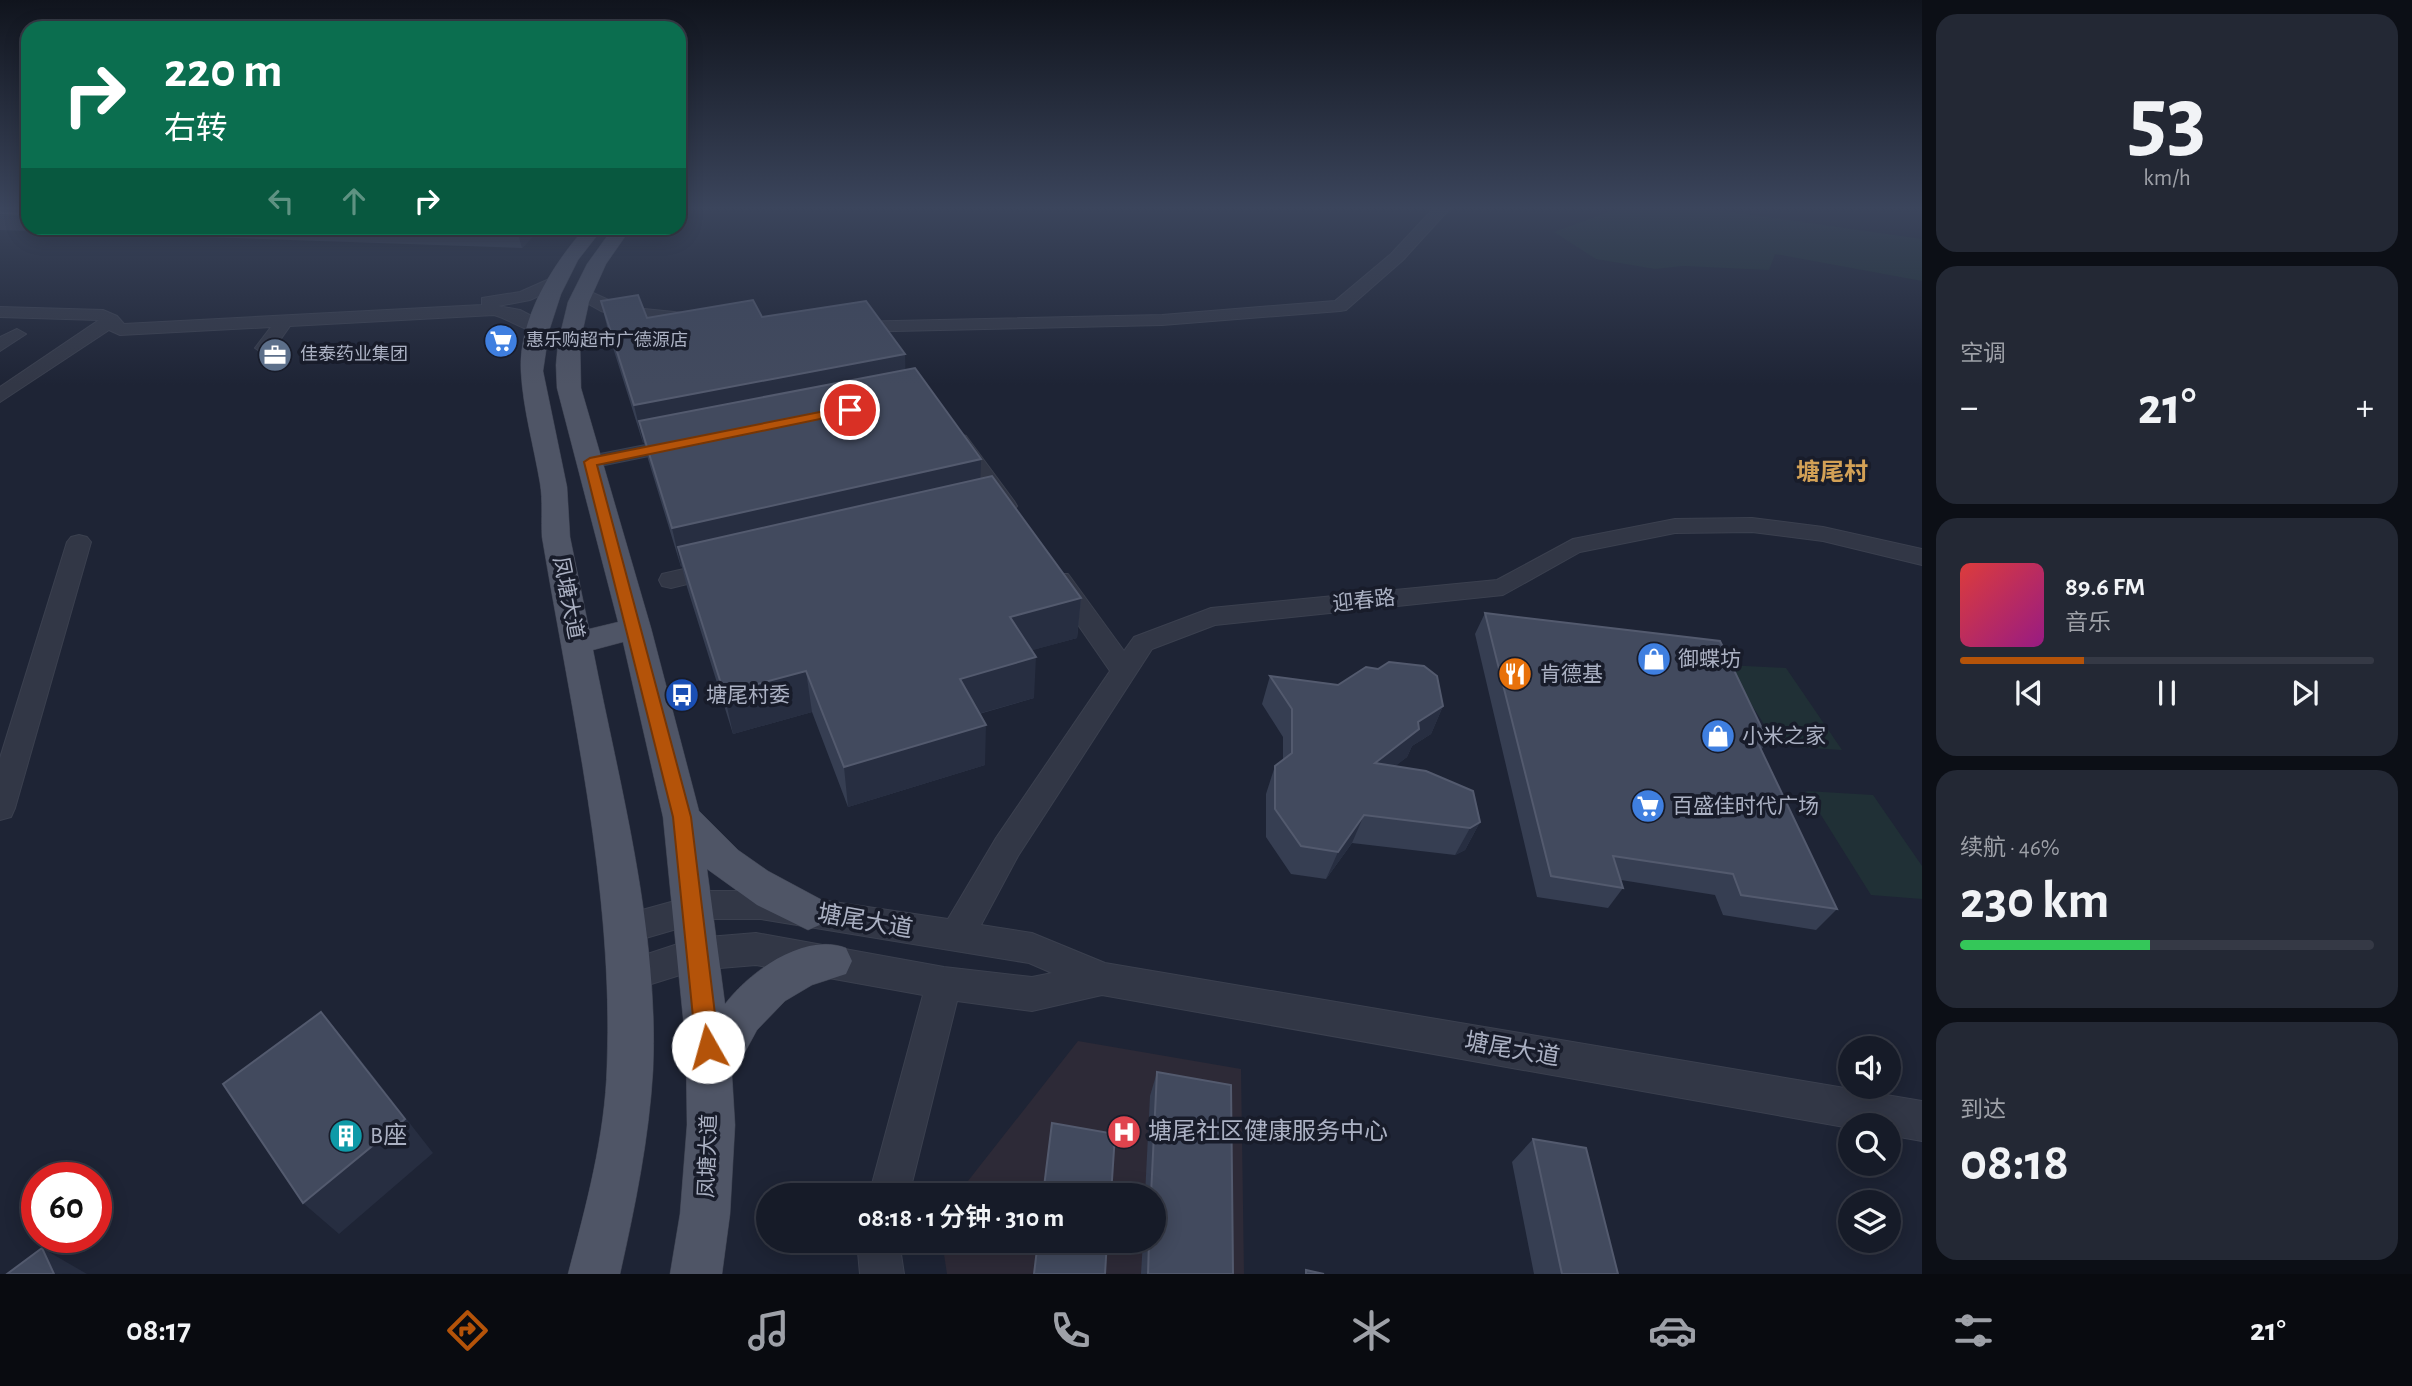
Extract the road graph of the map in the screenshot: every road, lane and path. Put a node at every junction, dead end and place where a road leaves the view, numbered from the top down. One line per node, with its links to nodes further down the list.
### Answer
1 (566, 265): 4 (main road, 凤塘大道)
2 (594, 265): 5 (main road, 凤塘大道)
3 (1387, 265): 13 (street)
4 (554, 282): 8 (street); 11 (main road, 凤塘大道)
5 (582, 293): 7 (street); 14 (main road, 凤塘大道)
6 (0, 312): 8 (street)
7 (640, 314): 10 (street); 14 (street)
8 (111, 320): 9 (street); 19 (street)
9 (285, 321): 11 (street); 18 (street)
10 (718, 321)
11 (539, 327): 32 (main road, 凤塘大道)
12 (838, 327): 13 (street)
13 (879, 327): 17 (street)
14 (569, 329): 22 (main road, 凤塘大道)
15 (17, 334): 16 (street)
16 (0, 345)
17 (895, 350)
18 (275, 355)
19 (0, 396)
20 (950, 427): 23 (street)
21 (699, 440): 22 (street)
22 (590, 462): 31 (main road, 凤塘大道)
23 (1003, 502): 24 (street); 25 (street)
24 (977, 508)
25 (1020, 525)
26 (79, 542): 34 (street)
27 (1922, 557): 33 (street, 迎春路)
28 (1044, 559): 33 (street)
29 (737, 565): 30 (street)
30 (671, 580)
31 (635, 628): 32 (main road); 35 (main road, 凤塘大道)
32 (577, 643): 38 (main road, 凤塘大道)
33 (1124, 671): 39 (street, 迎春路)
34 (0, 808)
35 (682, 817): 36 (main road, 凤塘大道); 37 (main road)
36 (691, 909): 37 (street, 塘尾大道); 38 (street, 塘尾大道); 40 (main road, 凤塘大道)
37 (808, 912): 39 (street, 塘尾大道)
38 (625, 929): 42 (main road, 凤塘大道)
39 (956, 937): 43 (street, 塘尾大道)
40 (696, 954): 41 (street, 塘尾大道); 42 (street, 塘尾大道); 45 (main road, 凤塘大道)
41 (831, 961): 44 (street, 塘尾大道); 45 (main road)
42 (629, 975): 49 (main road, 凤塘大道)
43 (1102, 979): 44 (street, 塘尾大道); 46 (street, 塘尾大道)
44 (944, 984): 47 (street)
45 (709, 1075): 50 (main road, 凤塘大道)
46 (1922, 1121)
47 (892, 1183)
48 (879, 1253): 51 (street)
49 (594, 1274)
50 (696, 1274)
51 (882, 1274)

